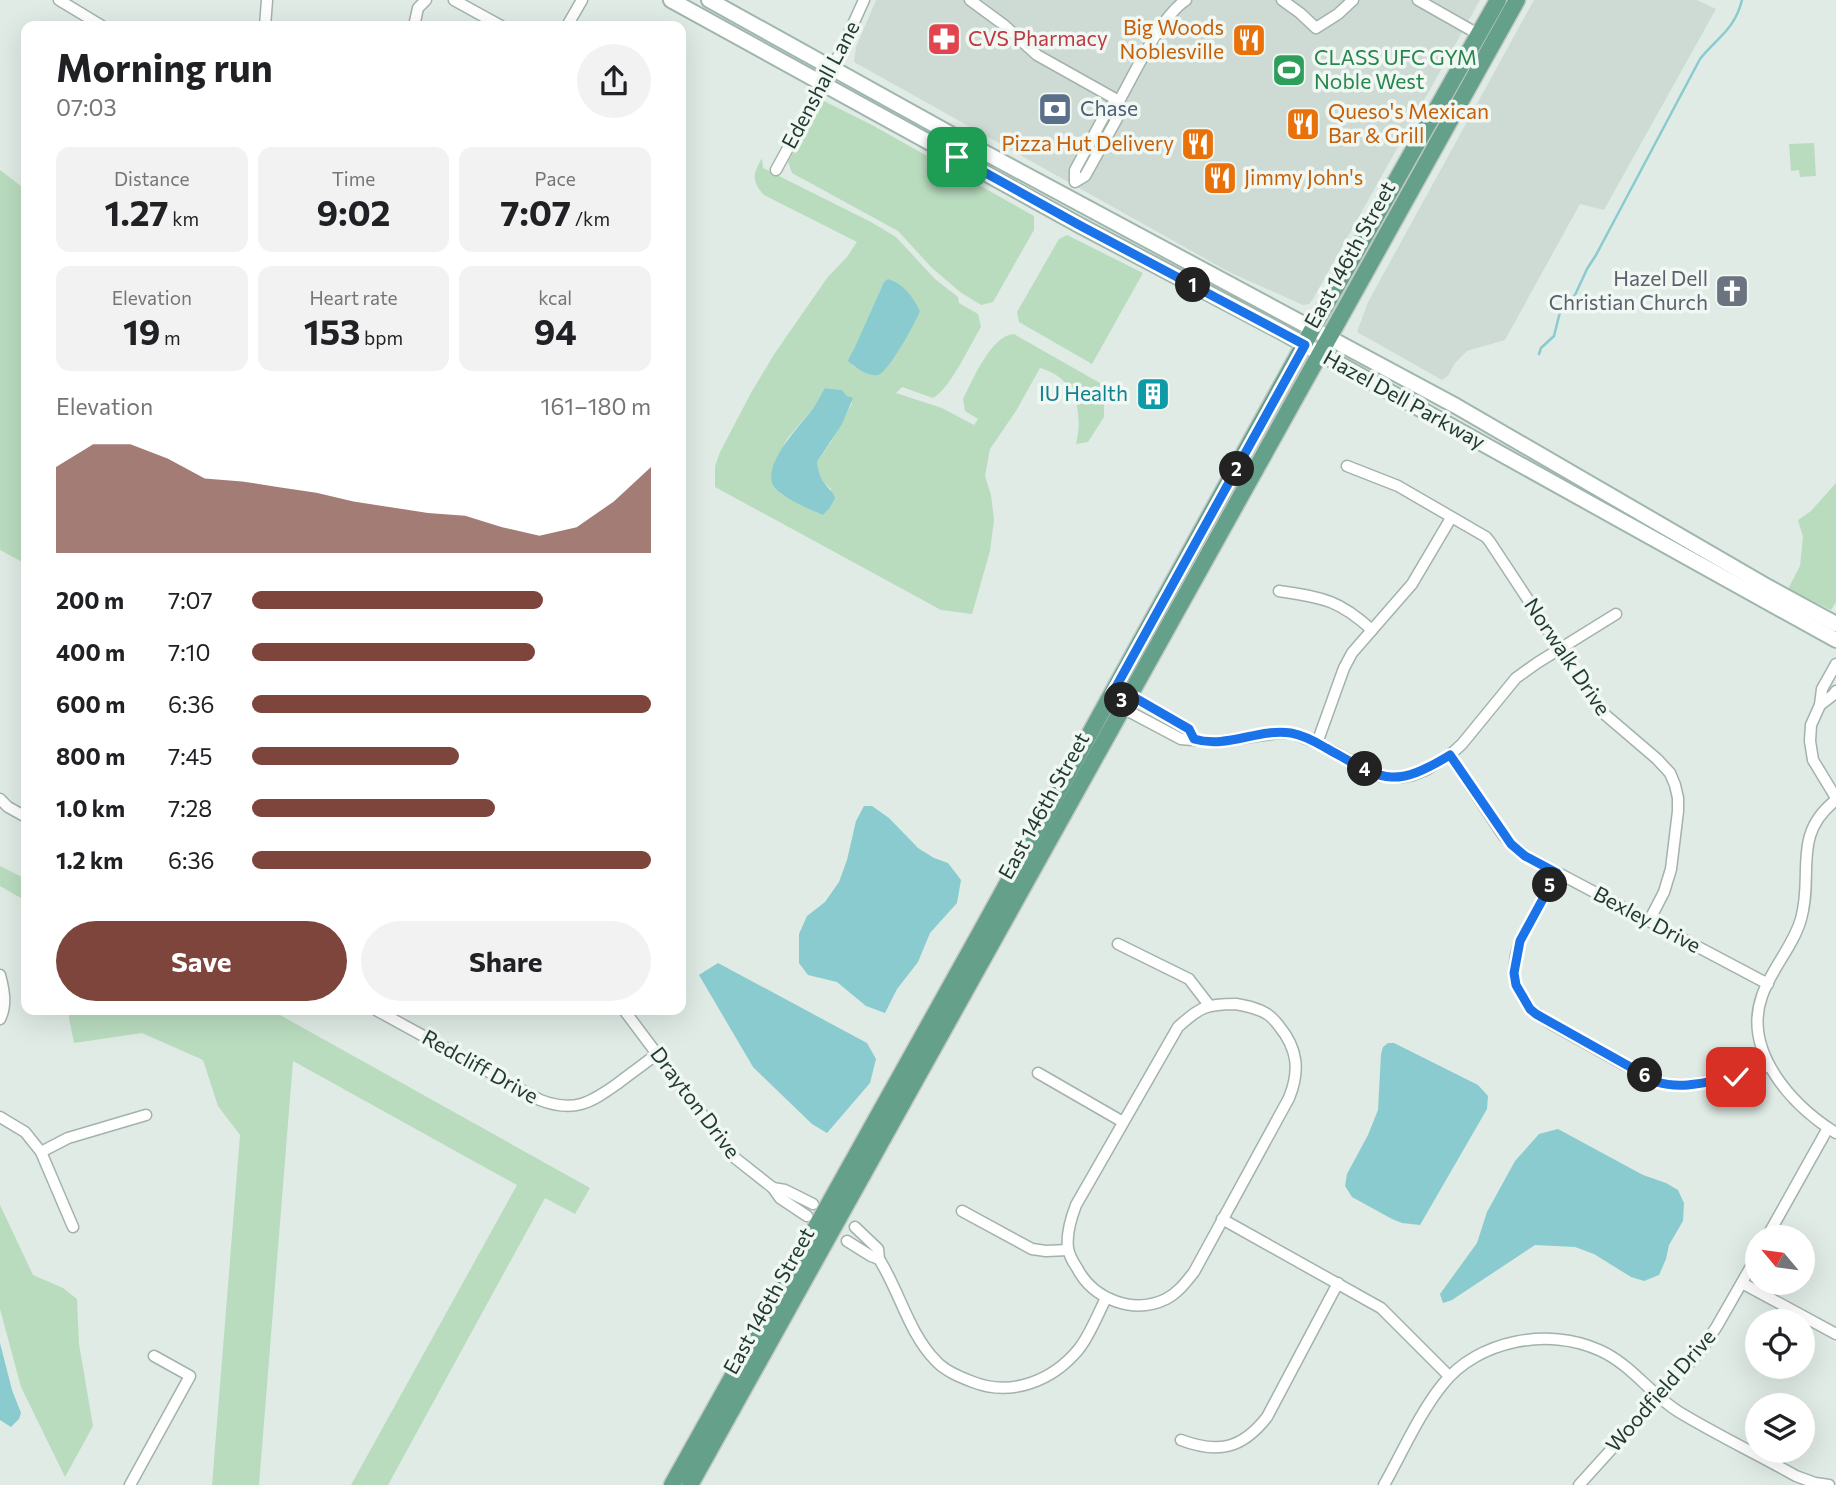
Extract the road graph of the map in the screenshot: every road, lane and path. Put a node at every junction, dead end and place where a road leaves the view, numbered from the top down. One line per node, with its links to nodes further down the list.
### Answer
1 (59, 0): 16 (street)
2 (267, 0): 17 (street)
3 (426, 0): 18 (street)
4 (454, 0): 19 (street)
5 (582, 0): 20 (street)
6 (671, 0): 23 (main road, Hazel Dell Parkway)
7 (709, 0): 22 (main road, Hazel Dell Parkway)
8 (864, 0): 22 (street, Edenshall Lane)
9 (970, 0): 24 (street)
10 (1186, 0): 24 (street)
11 (1282, 0): 12 (street)
12 (1353, 0)
13 (1418, 0): 21 (street)
14 (1498, 0): 21 (main road, East 146th Street)
15 (1517, 0): 27 (main road, East 146th Street)
16 (94, 21)
17 (265, 21)
18 (415, 21)
19 (492, 21)
20 (571, 21)
21 (1478, 34): 26 (main road, East 146th Street)
22 (832, 68): 23 (street, Edenshall Lane); 26 (main road, Hazel Dell Parkway)
23 (823, 84): 25 (street, Edenshall Lane); 28 (main road, Hazel Dell Parkway)
24 (1119, 101): 24 (street)
25 (776, 170)
26 (1313, 328): 27 (main road, Hazel Dell Parkway); 28 (main road, East 146th Street)
27 (1329, 337): 29 (main road, East 146th Street); 34 (main road, Hazel Dell Parkway)
28 (1305, 345): 29 (main road, Hazel Dell Parkway); 40 (main road, East 146th Street)
29 (1320, 354): 36 (main road, Hazel Dell Parkway); 40 (main road, East 146th Street)
30 (1347, 466): 31 (street, Norwalk Drive)
31 (1451, 518): 35 (street); 37 (street, Norwalk Drive)
32 (1279, 591): 35 (street)
33 (1616, 614): 37 (street)
34 (1836, 625)
35 (1372, 630): 42 (street)
36 (1836, 640)
37 (1560, 649): 43 (street); 48 (street, Norwalk Drive)
38 (1836, 664): 41 (street)
39 (1836, 691): 41 (street)
40 (1123, 700): 42 (street); 85 (main road, East 146th Street); 86 (main road, East 146th Street)
41 (1820, 705): 45 (street)
42 (1317, 743): 43 (street)
43 (1450, 755): 47 (street, Bexley Drive)
44 (0, 799): 46 (street)
45 (1836, 799): 51 (street)
46 (21, 814)
47 (1557, 873): 48 (street, Bexley Drive); 57 (street)
48 (1649, 921): 51 (street, Bexley Drive)
49 (1118, 944): 52 (street)
50 (0, 975): 55 (street)
51 (1768, 984): 57 (street)
52 (1209, 1005): 61 (street); 68 (street)
53 (385, 1015): 56 (street, Redcliff Drive)
54 (628, 1015): 56 (street, Drayton Drive)
55 (0, 1019)
56 (657, 1054): 64 (street, Drayton Drive)
57 (1769, 1066): 62 (street)
58 (1038, 1073): 61 (street)
59 (146, 1115): 63 (street)
60 (0, 1117): 63 (street)
61 (1123, 1122): 73 (street)
62 (1832, 1130): 69 (street)
63 (41, 1152): 70 (street)
64 (773, 1188): 65 (street, Drayton Drive); 67 (street, Drayton Drive)
65 (813, 1204)
66 (962, 1211): 73 (street)
67 (807, 1216)
68 (1222, 1219): 76 (street); 78 (street)
69 (1774, 1225)
70 (73, 1227)
71 (855, 1227): 74 (street)
72 (847, 1241): 74 (street)
73 (1068, 1250): 78 (street)
74 (879, 1259): 78 (street)
75 (1745, 1278): 77 (street, Woodfield Drive)
76 (1338, 1283): 81 (street); 83 (street)
77 (1742, 1283): 79 (street); 82 (street, Woodfield Drive)
78 (1106, 1298)
79 (1836, 1334)
80 (154, 1356): 84 (street)
81 (1449, 1376): 82 (street); 87 (street)
82 (1659, 1395): 88 (street, Woodfield Drive); 89 (street)
83 (1181, 1440)
84 (130, 1485)
85 (672, 1485)
86 (690, 1485)
87 (1384, 1485)
88 (1579, 1485)
89 (1829, 1485)

